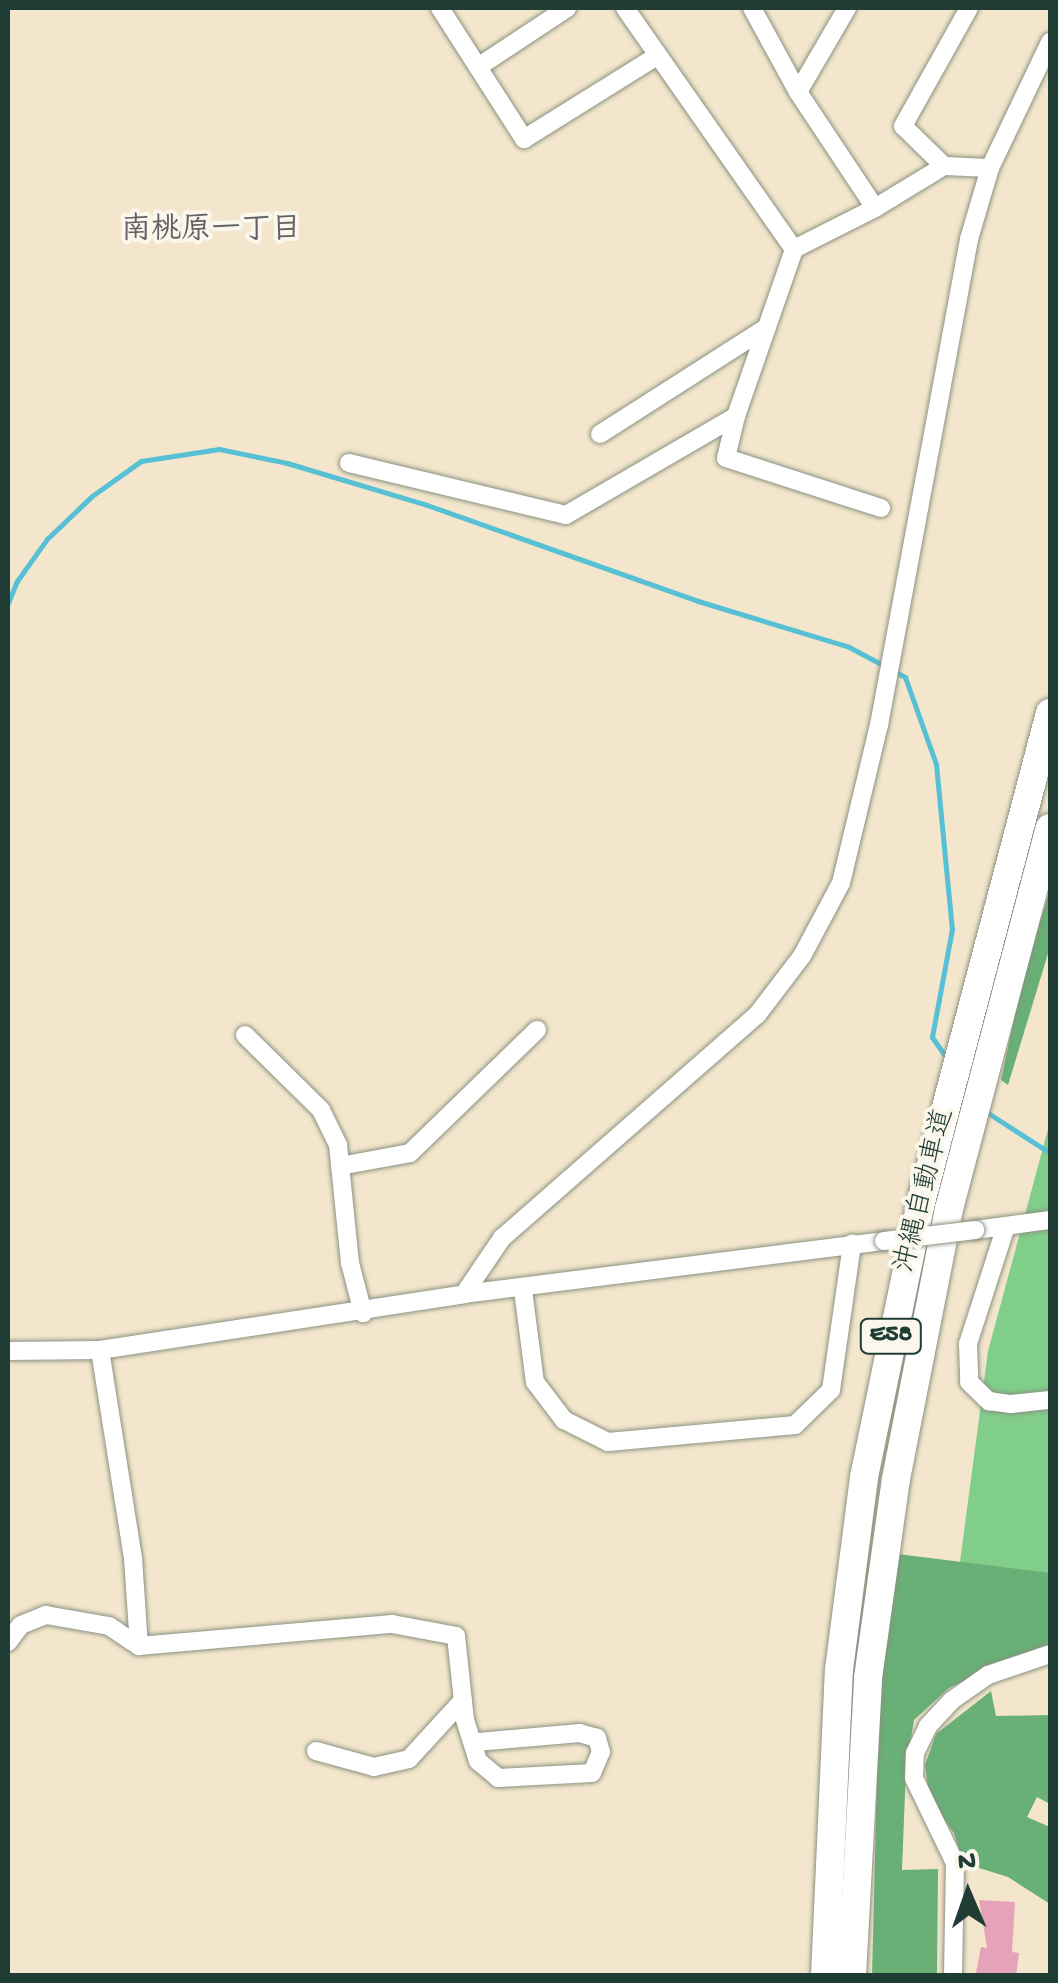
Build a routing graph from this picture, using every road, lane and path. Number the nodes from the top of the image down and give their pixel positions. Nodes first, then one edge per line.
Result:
1 (440, 8) edge
2 (567, 8) edge
3 (625, 8) edge
4 (752, 8) edge
5 (847, 8) edge
6 (970, 8) edge
7 (1050, 42) edge
8 (657, 56) junction
9 (478, 67) junction
10 (798, 92) junction
11 (944, 166) junction
12 (990, 168) junction
13 (875, 208) junction
14 (794, 249) junction
15 (767, 327) junction
16 (736, 416) junction
17 (600, 434) dead end
18 (349, 463) dead end
19 (882, 508) dead end
20 (1050, 713) edge
21 (1050, 828) edge
22 (537, 1030) dead end
23 (245, 1035) dead end
24 (340, 1166) junction
25 (1050, 1220) edge
26 (1006, 1226) junction
27 (852, 1244) junction
28 (524, 1290) junction
29 (464, 1294) junction
30 (363, 1313) junction
31 (100, 1350) junction
32 (8, 1351) edge
33 (1050, 1400) edge
34 (8, 1642) edge
35 (140, 1646) junction
36 (1050, 1654) edge
37 (463, 1700) junction
38 (478, 1742) dead end
39 (316, 1750) dead end
40 (825, 1976) edge
41 (852, 1976) edge
42 (952, 1976) edge

1 - 9 street
2 - 9 street
3 - 8 street
4 - 10 street
5 - 10 street
6 - 11 street
7 - 12 street
8 - 9 street
8 - 14 street
10 - 13 street
11 - 12 street
11 - 13 street
12 - 29 street
13 - 14 street
14 - 15 street
15 - 16 street
15 - 17 street
16 - 18 street
16 - 19 street
20 - 40 highway, 沖縄自動車道 / E58
21 - 41 highway, 沖縄自動車道 / E58
22 - 24 street
23 - 24 street
24 - 30 street
25 - 26 street
26 - 27 street, bridge
26 - 33 street
27 - 28 street
27 - 28 street
28 - 29 street
29 - 30 street
30 - 31 street
31 - 32 street
31 - 35 street
34 - 35 street
35 - 37 street
36 - 42 street
37 - 38 street
37 - 39 street

